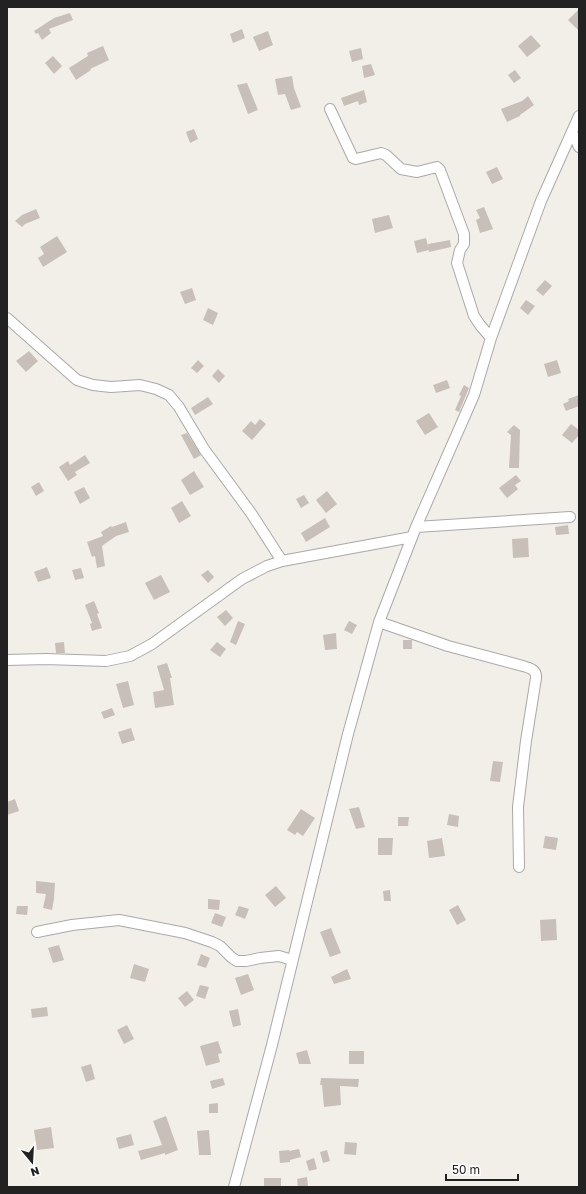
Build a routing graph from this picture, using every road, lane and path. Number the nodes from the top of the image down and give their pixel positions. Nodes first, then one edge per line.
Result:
1 (330, 109) dead end
2 (579, 116) edge
3 (572, 132) junction
4 (579, 147) edge
5 (7, 318) edge
6 (491, 338) junction
7 (570, 517) dead end
8 (416, 527) junction
9 (412, 537) junction
10 (282, 561) junction
11 (379, 622) junction
12 (7, 660) edge
13 (519, 867) dead end
14 (37, 932) dead end
15 (292, 960) junction
16 (234, 1187) edge

1 - 6 street
2 - 3 street
3 - 4 street
3 - 6 street
5 - 10 street
6 - 8 street
7 - 8 street
8 - 9 street
9 - 10 street
9 - 11 street
10 - 12 street
11 - 13 street
11 - 15 street
14 - 15 street
15 - 16 street

